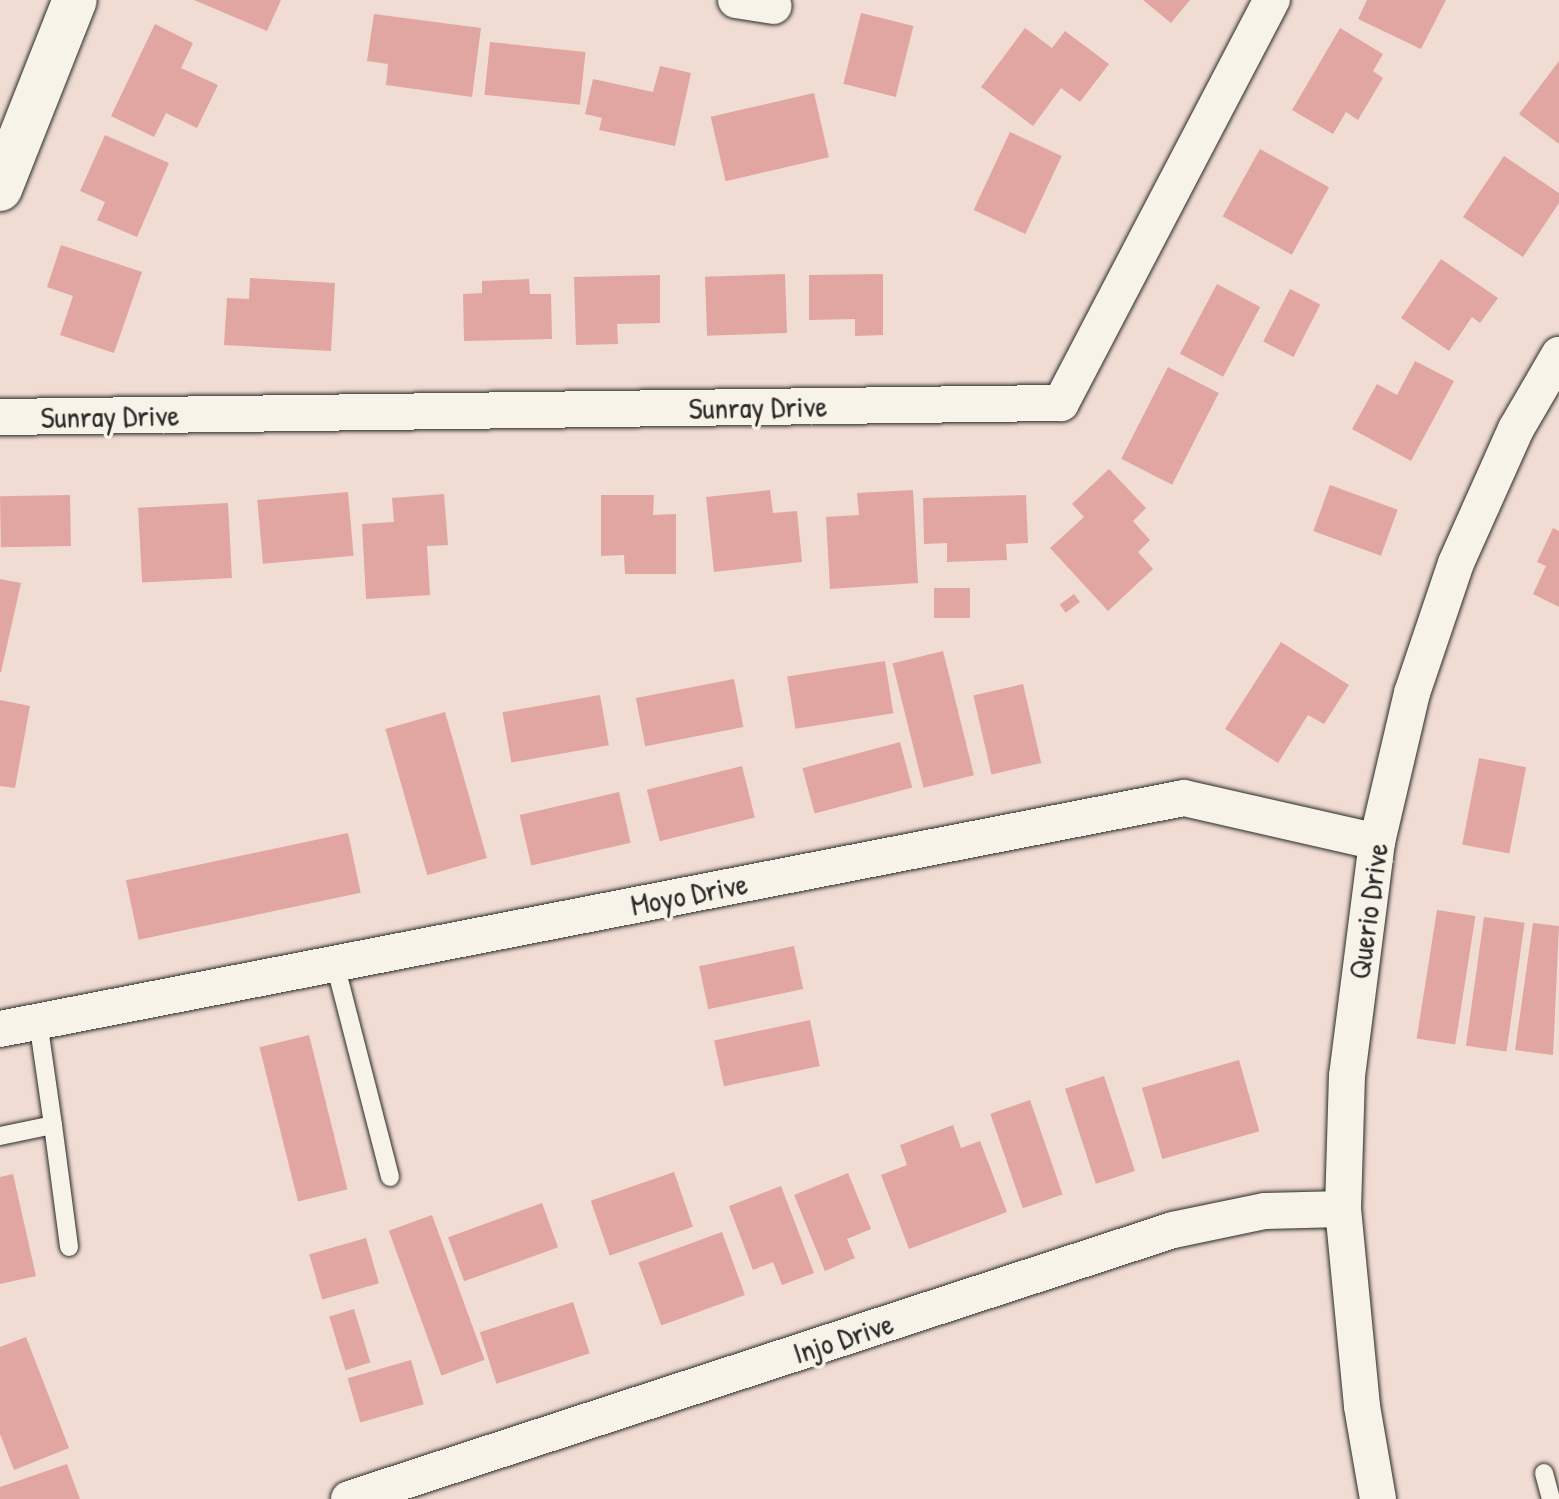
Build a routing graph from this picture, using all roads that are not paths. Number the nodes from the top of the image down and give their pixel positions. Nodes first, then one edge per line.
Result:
1 (75, 0) edge
2 (736, 0) edge
3 (1272, 0) edge
4 (774, 6) dead end
5 (0, 189) edge
6 (1559, 355) edge
7 (0, 417) edge
8 (1377, 842) junction
9 (335, 964) junction
10 (38, 1021) junction
11 (0, 1029) edge
12 (53, 1125) junction
13 (0, 1136) edge
14 (390, 1177) dead end
15 (1343, 1209) junction
16 (69, 1247) dead end
17 (1544, 1473) dead end
18 (349, 1499) edge
19 (1378, 1499) edge
20 (1551, 1499) edge

1 - 5 street
2 - 4 street
3 - 7 street, Sunray Drive
6 - 8 street, Querio Drive
8 - 9 street, Moyo Drive
8 - 15 street, Querio Drive
9 - 10 street, Moyo Drive
9 - 14 lane
10 - 11 street, Moyo Drive
10 - 12 lane
12 - 13 lane
12 - 16 lane
15 - 18 street, Injo Drive
15 - 19 street, Querio Drive
17 - 20 lane

